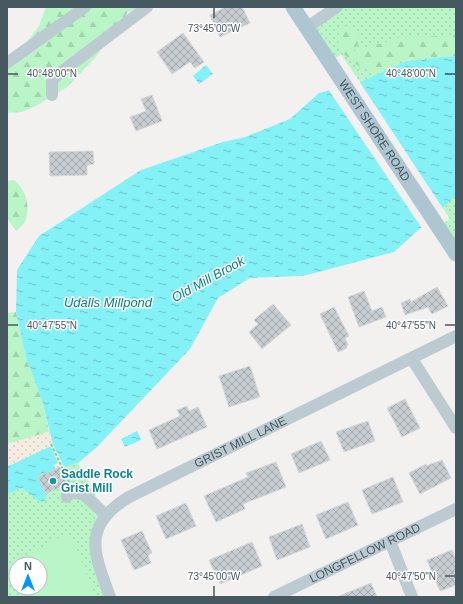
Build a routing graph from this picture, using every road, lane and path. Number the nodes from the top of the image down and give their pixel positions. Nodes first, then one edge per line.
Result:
1 (85, 7) edge
2 (147, 7) edge
3 (293, 7) edge
4 (337, 7) edge
5 (306, 28) junction
6 (7, 64) edge
7 (52, 95) dead end
8 (456, 254) edge
9 (456, 336) edge
10 (412, 359) junction
11 (456, 428) edge
12 (51, 444) dead end
13 (62, 468) dead end
14 (68, 497) dead end
15 (456, 508) edge
16 (106, 515) junction
17 (390, 541) junction
18 (110, 597) edge
19 (274, 597) edge
20 (412, 597) edge

1 - 6 street
2 - 7 street
3 - 5 main road, WEST SHORE ROAD
4 - 5 street
5 - 8 main road, WEST SHORE ROAD
9 - 10 street, GRIST MILL LANE
10 - 11 street
10 - 16 street, GRIST MILL LANE
12 - 13 path
14 - 16 street
15 - 17 street, LONGFELLOW ROAD
16 - 18 street, GRIST MILL LANE
17 - 19 street, LONGFELLOW ROAD
17 - 20 street

